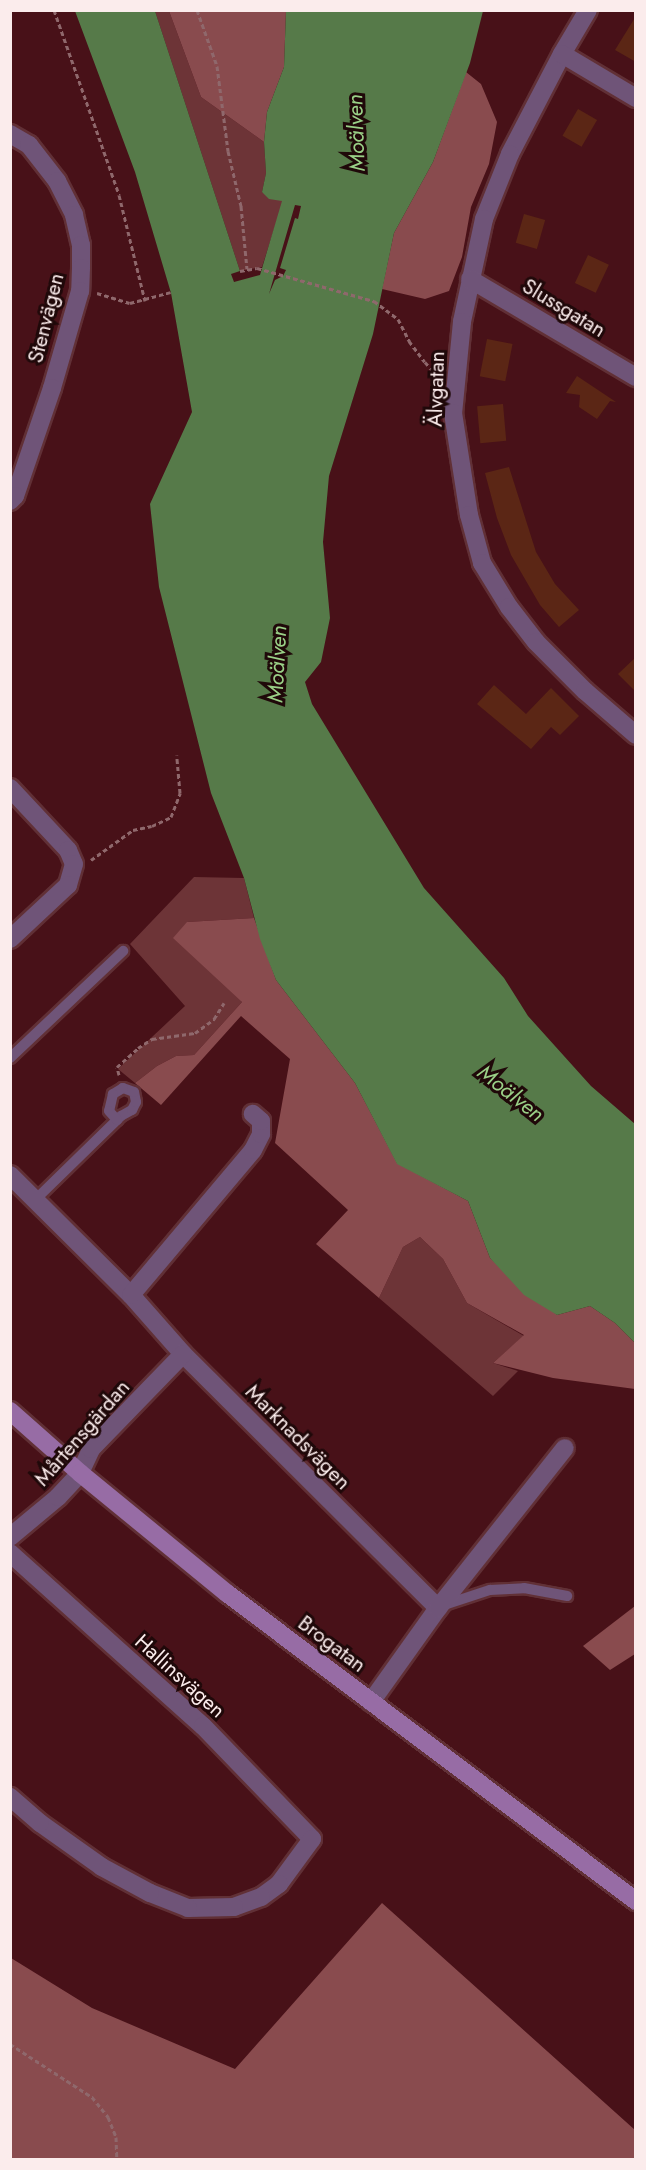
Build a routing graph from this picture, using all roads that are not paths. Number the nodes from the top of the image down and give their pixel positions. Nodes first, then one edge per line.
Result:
1 (588, 10) edge
2 (562, 54) junction
3 (636, 98) edge
4 (10, 134) edge
5 (470, 279) junction
6 (636, 377) edge
7 (13, 499) edge
8 (636, 735) edge
9 (10, 788) edge
10 (10, 939) edge
11 (123, 951) dead end
12 (10, 1058) edge
13 (253, 1114) dead end
14 (117, 1120) junction
15 (10, 1175) edge
16 (35, 1200) junction
17 (131, 1295) junction
18 (183, 1354) junction
19 (10, 1411) edge
20 (565, 1448) dead end
21 (80, 1473) junction
22 (10, 1537) edge
23 (10, 1553) edge
24 (567, 1596) dead end
25 (438, 1608) junction
26 (371, 1702) junction
27 (10, 1797) edge
28 (636, 1901) edge

1 - 2 street, Älvgatan
2 - 3 street
2 - 5 street, Älvgatan
4 - 7 street, Stenvägen
5 - 6 street, Slussgatan
5 - 8 street, Älvgatan
9 - 10 street
11 - 12 lane
13 - 17 street
14 - 14 lane
14 - 16 lane
15 - 16 street, Marknadsvägen
16 - 17 street, Marknadsvägen
17 - 18 street, Marknadsvägen
18 - 21 street, Mårtensgärdan
18 - 25 street, Marknadsvägen
19 - 21 main road, Brogatan
20 - 25 street
21 - 22 street, Mårtensgärdan
21 - 26 main road, Brogatan
23 - 27 street, Hallinsvägen
24 - 25 lane
25 - 26 street
26 - 28 main road, Brogatan

